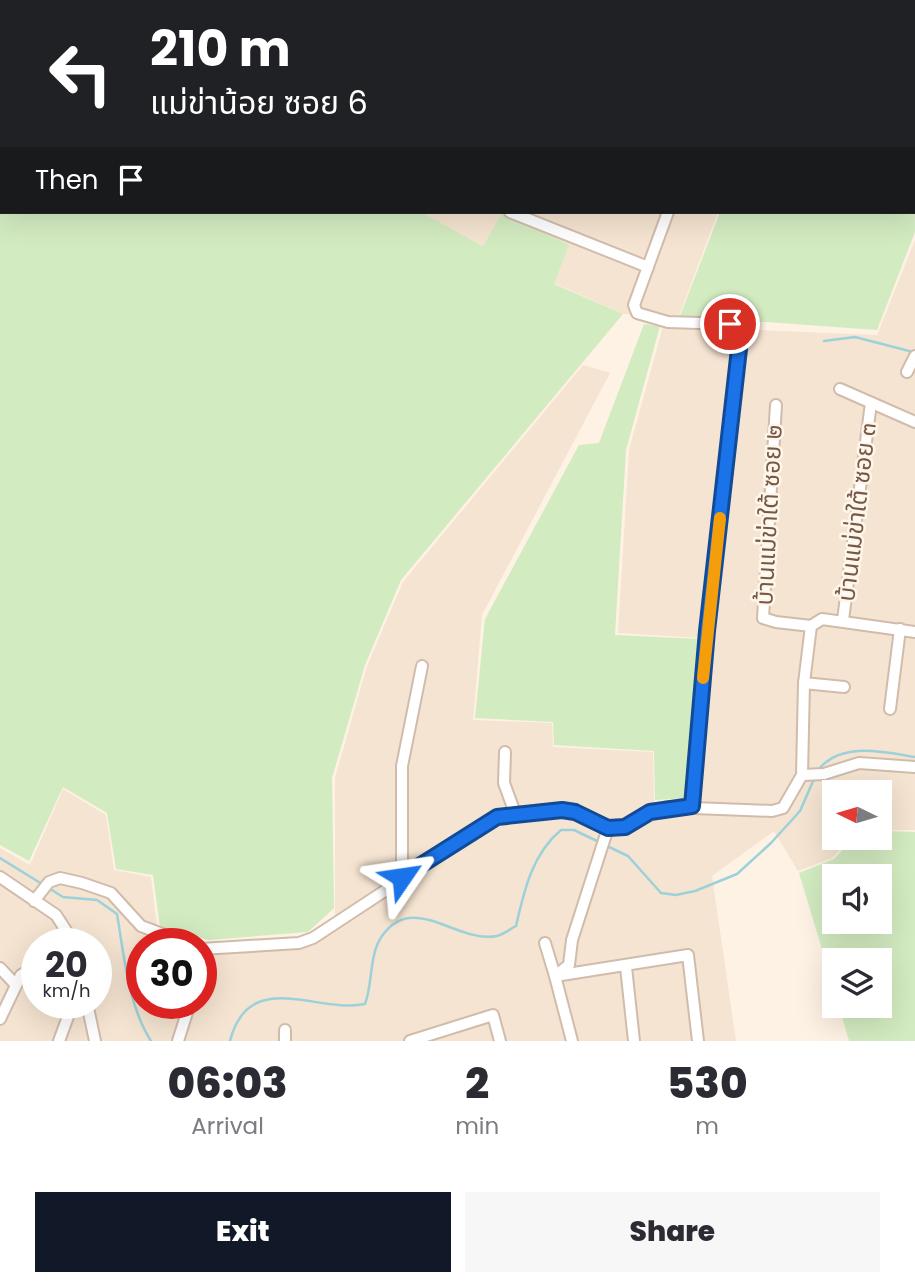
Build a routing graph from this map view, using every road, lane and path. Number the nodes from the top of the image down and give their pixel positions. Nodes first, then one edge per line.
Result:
1 (515, 214) edge
2 (667, 214) edge
3 (648, 267) junction
4 (915, 356) edge
5 (907, 372) dead end
6 (839, 389) dead end
7 (871, 403) junction
8 (776, 405) dead end
9 (915, 422) edge
10 (843, 620) junction
11 (811, 626) junction
12 (901, 629) junction
13 (915, 632) edge
14 (422, 666) dead end
15 (804, 683) junction
16 (844, 687) dead end
17 (890, 709) dead end
18 (505, 752) dead end
19 (915, 767) edge
20 (805, 775) junction
21 (692, 806) junction
22 (515, 813) junction
23 (607, 832) junction
24 (0, 877) edge
25 (402, 877) junction
26 (34, 901) junction
27 (64, 928) edge
28 (146, 928) edge
29 (545, 943) dead end
30 (217, 951) edge
31 (626, 967) junction
32 (0, 968) edge
33 (21, 975) edge
34 (555, 975) junction
35 (16, 985) junction
36 (0, 1019) edge
37 (67, 1019) edge
38 (90, 1019) edge
39 (185, 1019) edge
40 (418, 1040) edge
41 (59, 1041) edge
42 (95, 1041) edge
43 (178, 1041) edge
44 (500, 1041) edge
45 (572, 1041) edge
46 (634, 1041) edge
47 (698, 1041) edge

1 - 3 street
2 - 3 street
3 - 21 street
4 - 5 street
6 - 7 street
7 - 9 street
7 - 10 street, บ้านแม่ข่าใต้ ซอย ๓
8 - 11 street, บ้านแม่ข่าใต้ ซอย ๒
10 - 11 street
10 - 12 street
11 - 15 street
12 - 13 street
12 - 17 street
14 - 25 street
15 - 16 street
15 - 20 street
18 - 22 street
19 - 20 street
20 - 21 street
21 - 23 street
22 - 23 street
22 - 25 street
23 - 34 street
24 - 26 street
25 - 30 street
26 - 27 street
26 - 28 street
29 - 34 street
31 - 34 street
31 - 46 street
31 - 47 street
32 - 35 street
33 - 35 street
34 - 45 street
35 - 36 street
37 - 41 street
38 - 42 street
39 - 43 street
40 - 44 street

